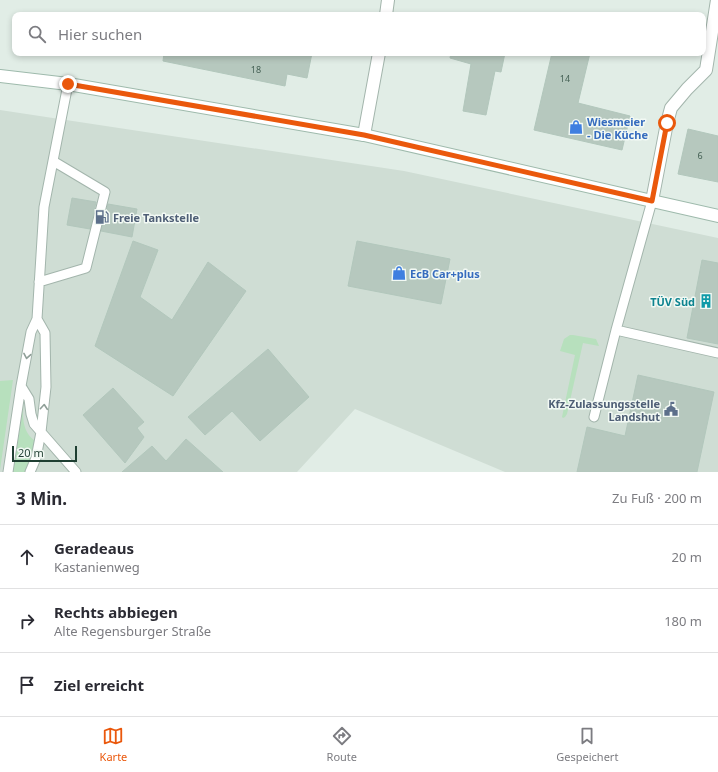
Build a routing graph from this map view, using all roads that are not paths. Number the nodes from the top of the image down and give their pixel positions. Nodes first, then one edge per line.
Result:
1 (388, 0) edge
2 (717, 1) edge
3 (386, 12) edge
4 (378, 56) edge
5 (0, 76) edge
6 (68, 84) junction
7 (364, 135) junction
8 (53, 161) junction
9 (652, 201) junction
10 (718, 216) edge
11 (39, 282) junction
12 (37, 319) junction
13 (616, 330) junction
14 (718, 353) edge
15 (21, 386) junction
16 (594, 417) dead end
17 (41, 432) junction
18 (8, 472) edge
19 (30, 472) edge
20 (76, 472) edge

1 - 3 street
2 - 9 street
4 - 7 street
5 - 6 street
6 - 7 street
6 - 8 lane
7 - 9 street
8 - 11 lane
8 - 11 lane
9 - 10 street
9 - 13 lane
11 - 12 lane
12 -> 15 lane
17 -> 12 lane
13 - 14 lane
13 - 16 lane
15 - 17 lane
15 - 18 lane
17 - 19 lane
17 - 20 lane

